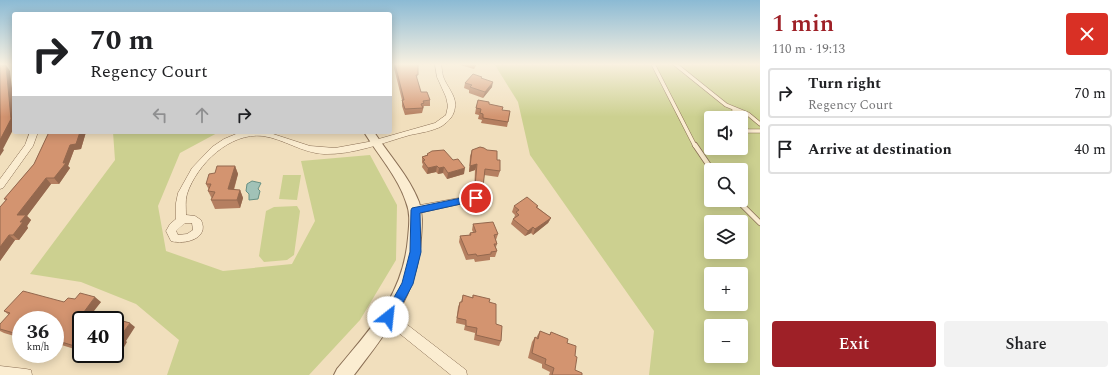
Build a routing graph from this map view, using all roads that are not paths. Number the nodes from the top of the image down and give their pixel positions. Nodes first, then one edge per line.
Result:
1 (442, 82) edge
2 (662, 82) edge
3 (696, 82) edge
4 (734, 109) joint
5 (760, 124) edge
6 (748, 131) edge
7 (760, 131) edge
8 (33, 134) edge
9 (372, 138) edge
10 (707, 163) edge
11 (0, 186) edge
12 (476, 198) dead end
13 (744, 207) edge
14 (416, 210) junction
15 (181, 221) dead end
16 (760, 223) edge
17 (388, 317) junction
18 (0, 372) edge
19 (26, 375) edge
20 (343, 375) edge
21 (461, 375) edge

1 - 9 street
2 - 10 lane
3 - 4 lane
4 - 5 lane
6 - 7 lane
8 - 11 street
9 - 14 street
9 - 15 street
12 - 14 street
13 - 16 lane
14 - 17 street
17 - 20 street
17 - 21 street
18 - 19 street

